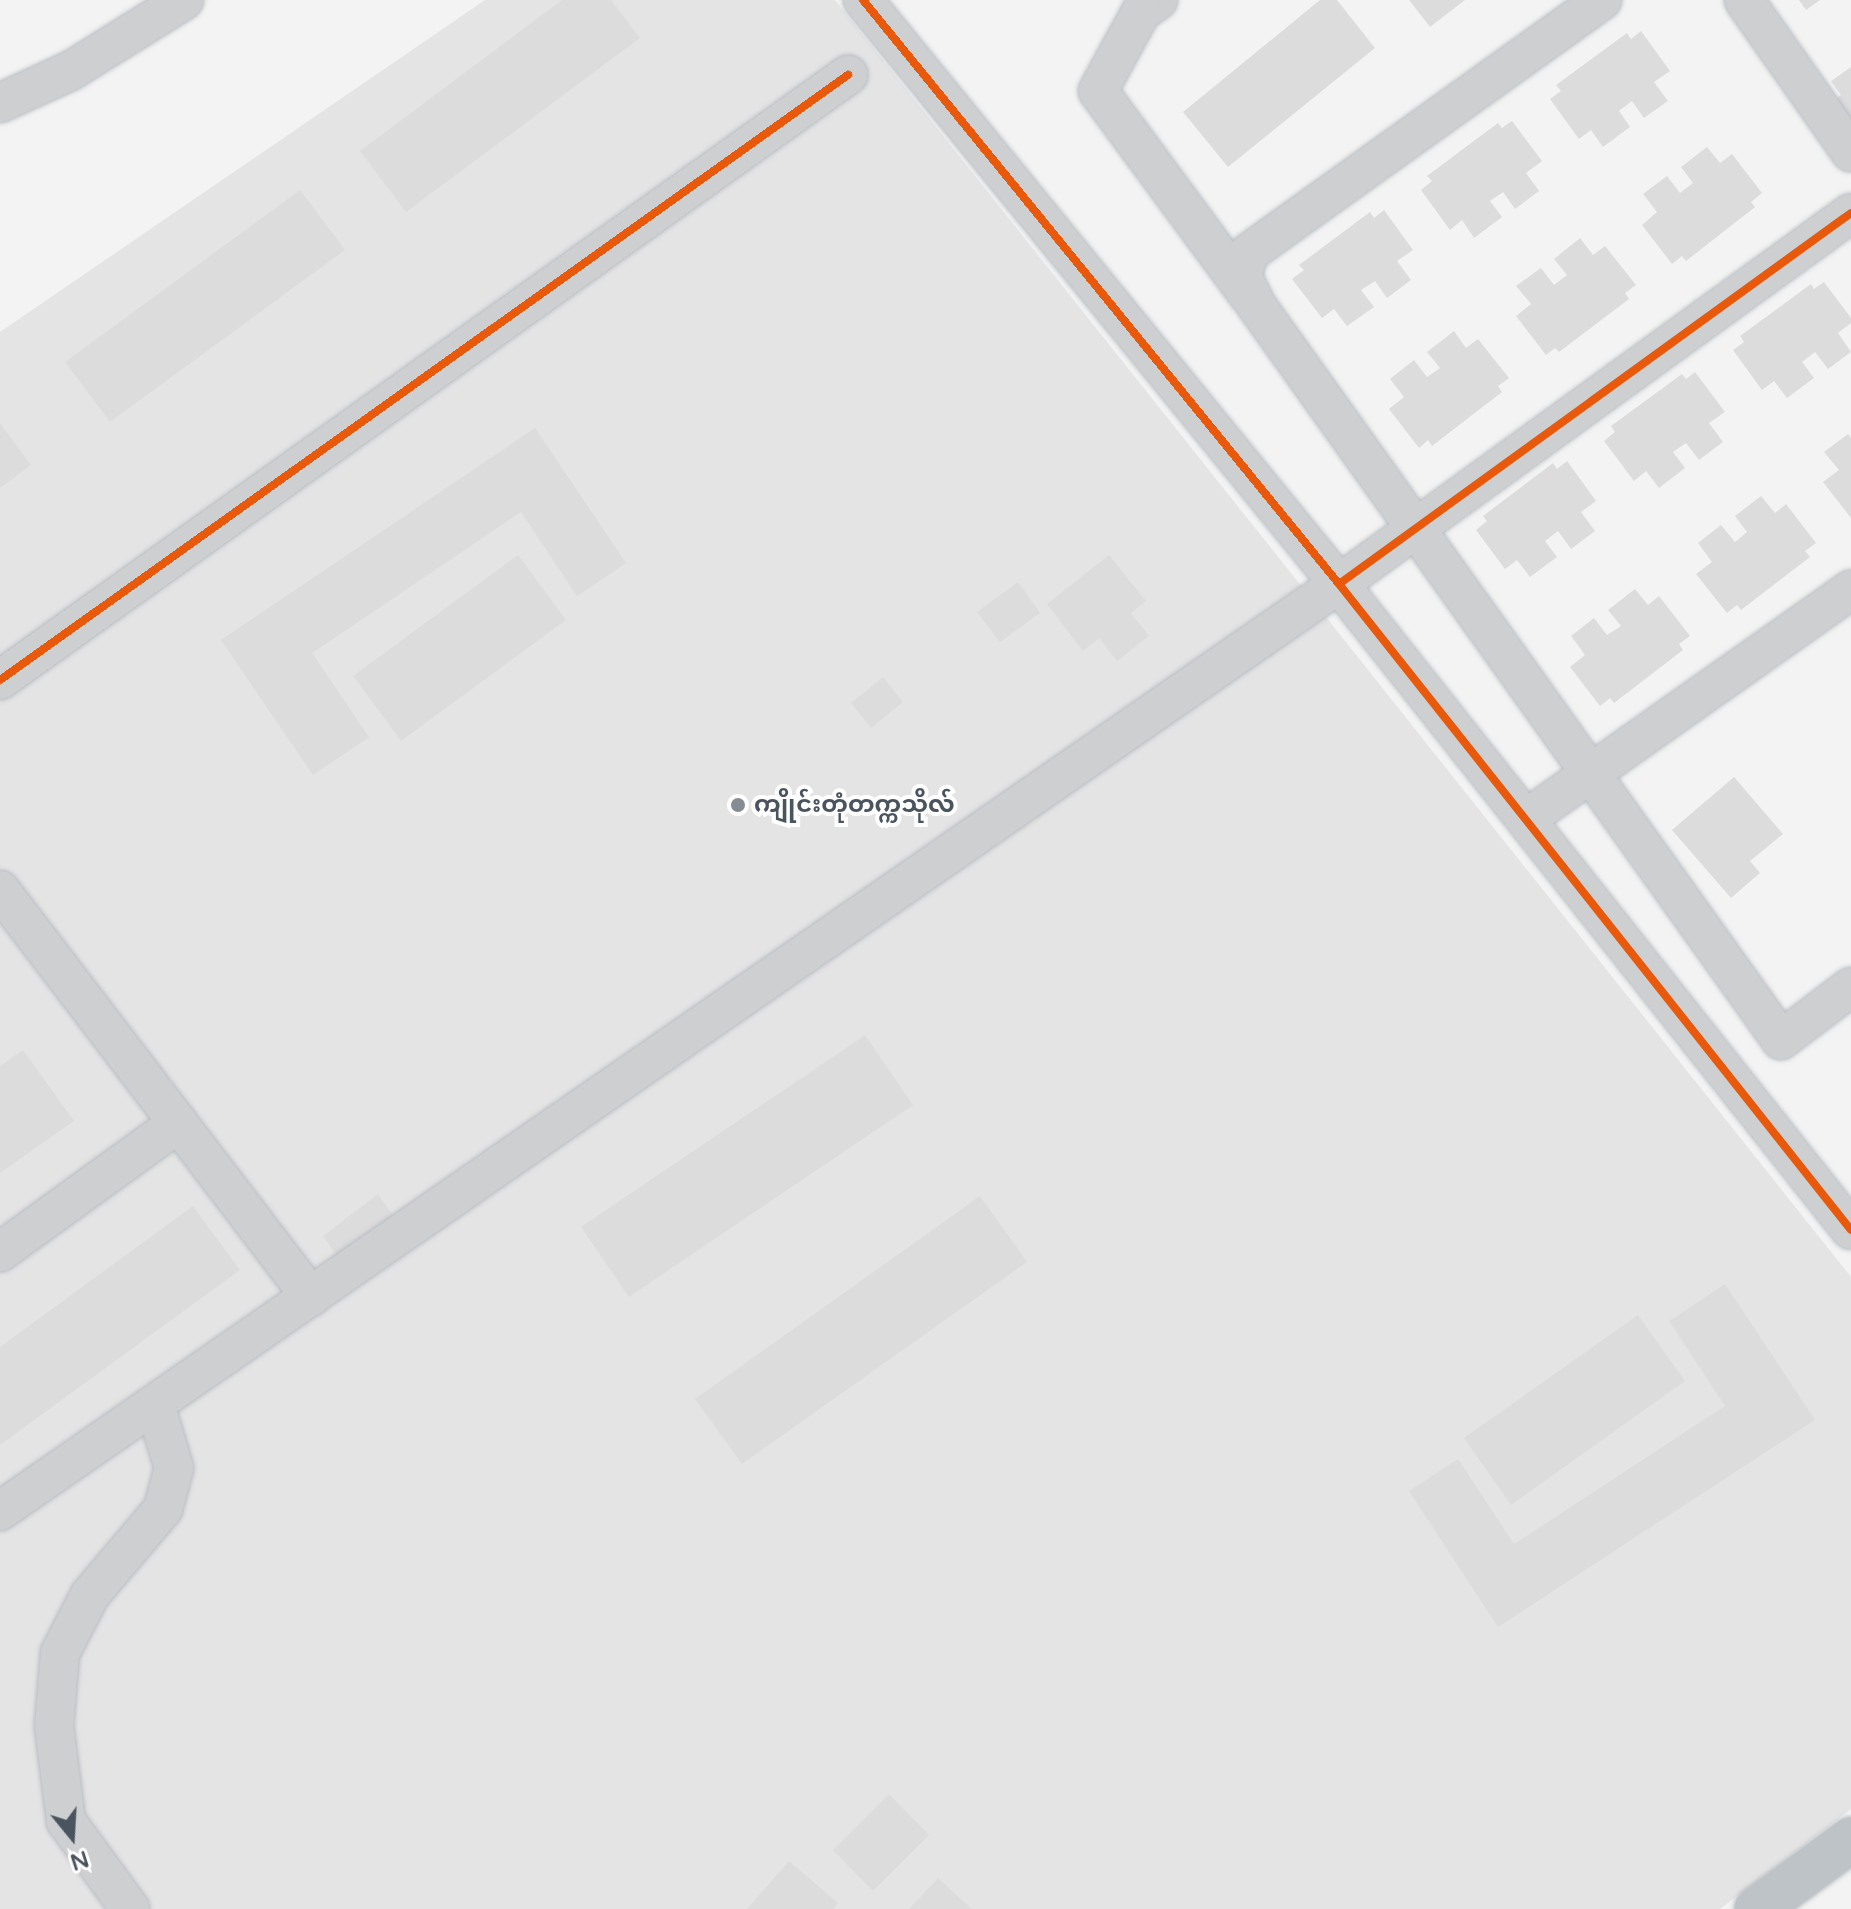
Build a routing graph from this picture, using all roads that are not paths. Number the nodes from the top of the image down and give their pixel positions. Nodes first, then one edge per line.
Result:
1 (184, 0) edge
2 (863, 0) edge
3 (1158, 0) edge
4 (1602, 0) edge
5 (1744, 0) edge
6 (848, 75) dead end
7 (0, 103) edge
8 (1851, 152) edge
9 (1851, 213) edge
10 (1256, 305) junction
11 (1417, 527) junction
12 (1339, 584) junction
13 (1851, 590) edge
14 (0, 680) edge
15 (1593, 772) junction
16 (1526, 819) junction
17 (0, 890) edge
18 (1851, 987) edge
19 (178, 1123) junction
20 (1851, 1230) edge
21 (0, 1252) edge
22 (311, 1297) junction
23 (155, 1405) junction
24 (0, 1511) edge
25 (1851, 1840) edge
26 (130, 1909) edge
27 (1757, 1909) edge

1 - 7 street
2 - 12 street
3 - 10 street
4 - 10 street
5 - 8 street
6 - 14 street
9 - 11 street
10 - 11 street
11 - 12 street
11 - 15 street
12 - 16 street
12 - 22 street
13 - 15 street
15 - 16 street
15 - 18 street
16 - 20 street
17 - 19 street
19 - 21 street
19 - 22 street
22 - 23 street
23 - 24 street
23 - 26 street
25 - 27 highway

